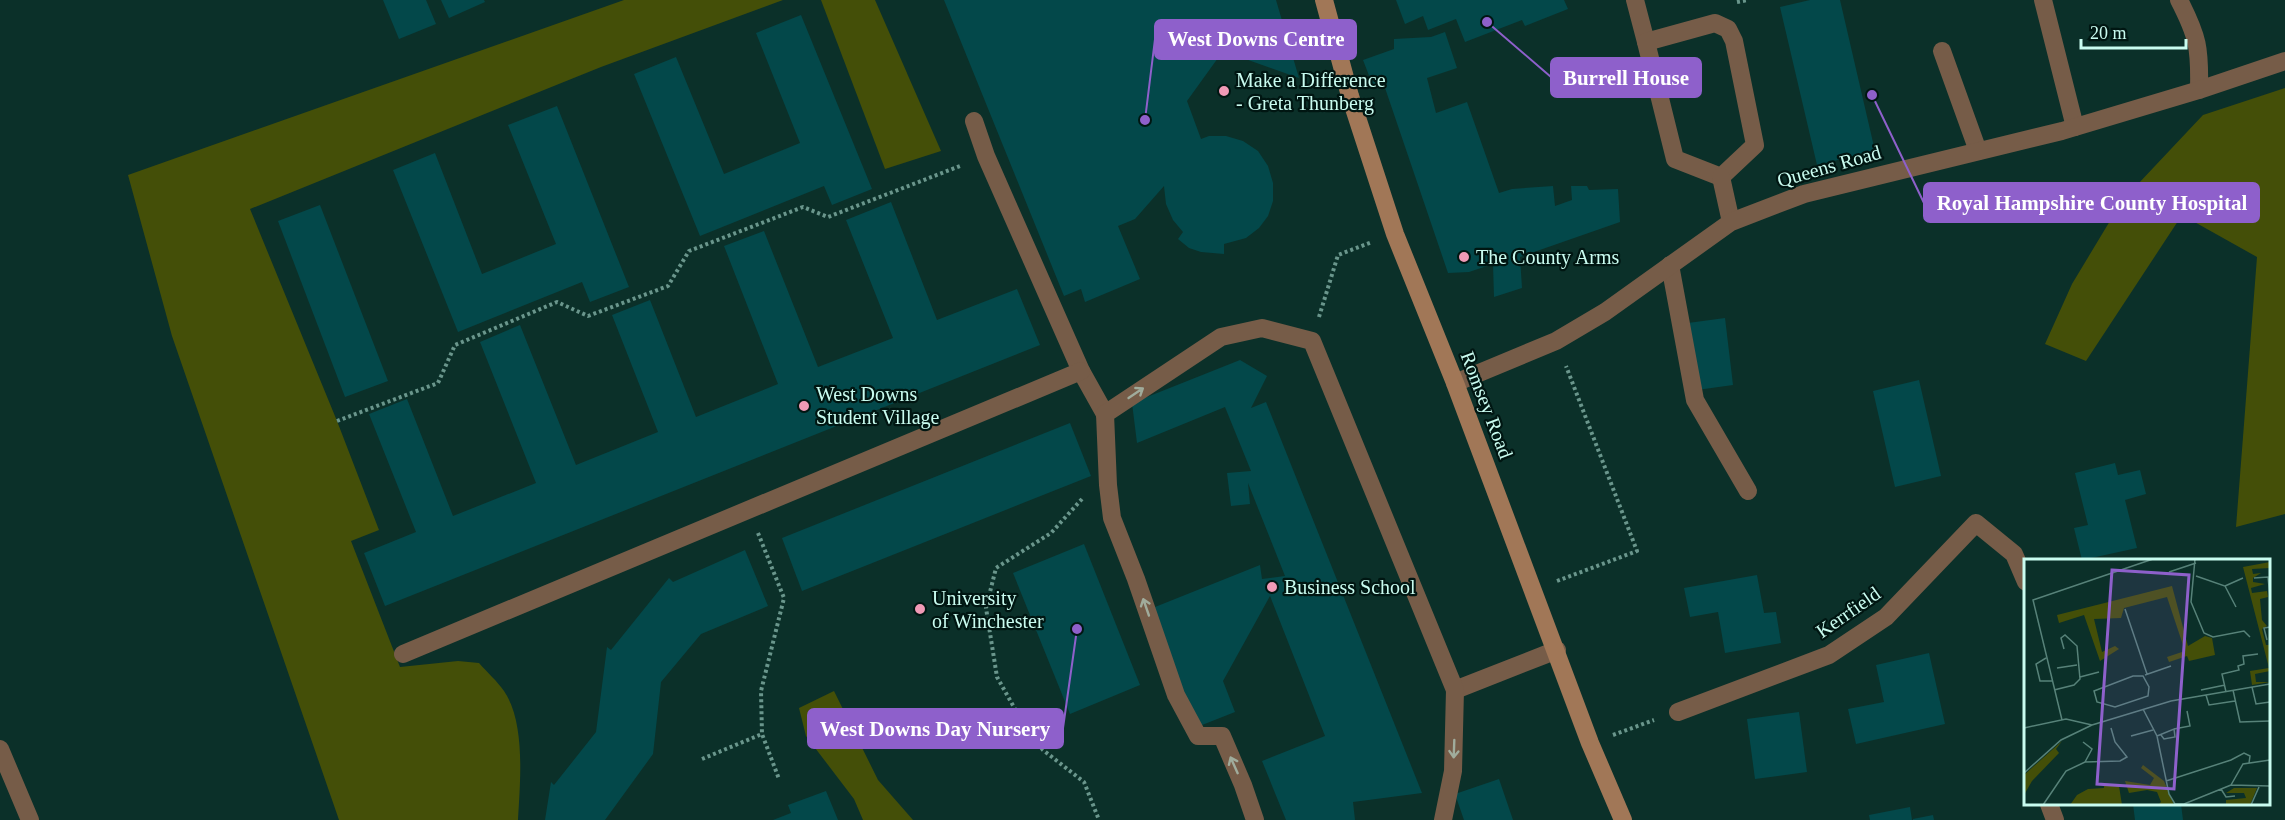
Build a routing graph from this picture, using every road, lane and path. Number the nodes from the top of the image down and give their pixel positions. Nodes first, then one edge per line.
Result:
1 (1324, 0) edge
2 (1635, 0) edge
3 (2043, 0) edge
4 (2179, 0) edge
5 (1646, 42) junction
6 (1942, 51) dead end
7 (2285, 61) edge
8 (2199, 90) junction
9 (974, 121) dead end
10 (2075, 127) junction
11 (1978, 151) junction
12 (986, 156) junction
13 (1721, 177) junction
14 (1731, 222) junction
15 (1395, 234) junction
16 (1670, 266) junction
17 (1312, 341) junction
18 (1557, 341) junction
19 (1081, 371) junction
20 (1455, 383) junction
21 (1105, 414) junction
22 (337, 421) dead end
23 (1107, 470) junction
24 (1748, 491) dead end
25 (748, 509) junction
26 (2024, 579) edge
27 (1534, 590) junction
28 (1557, 650) junction
29 (403, 654) dead end
30 (1455, 690) junction
31 (1678, 711) joint
32 (762, 734) junction
33 (1590, 743) junction
34 (0, 749) edge
35 (702, 759) dead end
36 (779, 779) dead end
37 (2049, 805) edge
38 (30, 820) edge
39 (1098, 820) edge
40 (1255, 820) edge
41 (1443, 820) edge
42 (1623, 820) edge
43 (2055, 820) edge

1 - 15 main road, Romsey Road
2 - 5 street
3 - 10 street
4 - 8 street
5 - 13 street
5 - 13 street
6 - 11 street
7 - 8 street, Queens Road
8 - 10 street, Queens Road
9 - 12 street
10 - 11 street, Queens Road
11 - 14 street, Queens Road
12 - 19 street
12 - 22 path
13 - 14 street
14 - 16 street, Queens Road
15 - 17 path
15 - 20 main road, Romsey Road
16 - 18 street, Queens Road
16 - 24 street
21 -> 17 street
17 - 30 street
18 - 20 street, Queens Road
18 - 27 path
19 - 21 street
19 - 25 street
20 - 27 main road, Romsey Road
21 - 23 street
23 - 39 path
40 -> 23 street
25 - 29 street
25 - 32 path
26 - 31 street, Kerrfield
27 - 28 main road, Romsey Road
28 - 30 street
28 - 33 main road, Romsey Road
30 -> 41 street
31 - 33 path
32 - 35 path
32 - 36 path
33 - 42 main road, Romsey Road
34 - 38 street
37 - 43 street

